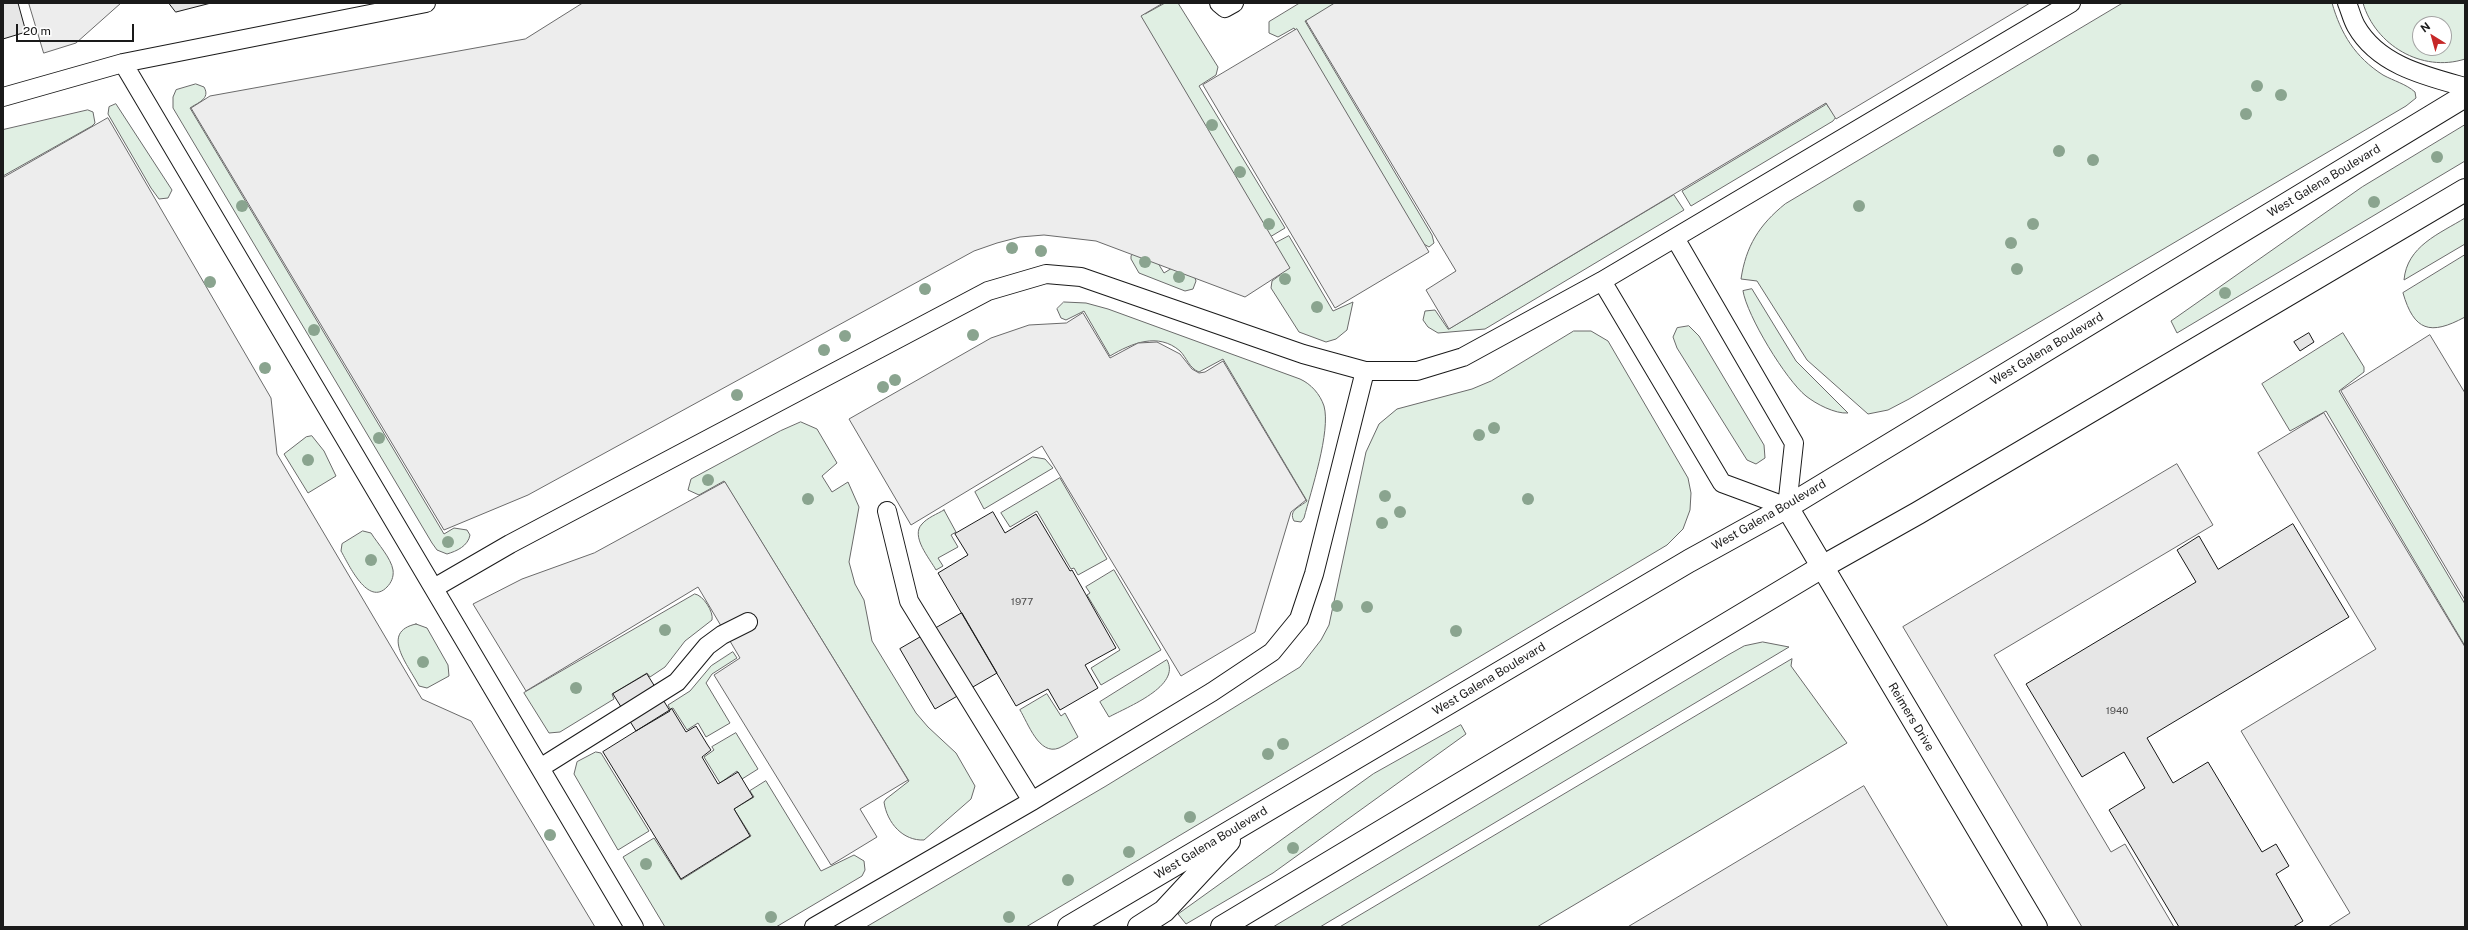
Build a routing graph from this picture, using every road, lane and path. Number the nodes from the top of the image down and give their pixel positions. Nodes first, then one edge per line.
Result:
1 (426, 3) edge
2 (1218, 3) edge
3 (1234, 3) edge
4 (2071, 3) edge
5 (2347, 3) edge
6 (123, 63) junction
7 (2465, 87) edge
8 (2465, 96) edge
9 (3, 97) edge
10 (2465, 190) edge
11 (1675, 238) junction
12 (1602, 281) junction
13 (1365, 371) junction
14 (1787, 507) junction
15 (887, 512) dead end
16 (1822, 567) junction
17 (434, 588) junction
18 (748, 622) dead end
19 (540, 768) junction
20 (1032, 800) junction
21 (1244, 824) junction
22 (634, 927) edge
23 (814, 927) edge
24 (1069, 927) edge
25 (1139, 927) edge
26 (1222, 927) edge
27 (2036, 927) edge

1 - 6 lane
2 - 3 lane
4 - 11 lane
5 - 7 lane
6 - 9 lane
6 - 17 lane
8 - 14 main road, West Galena Boulevard
10 - 16 main road
11 - 12 lane
11 - 14 lane
12 - 13 lane
12 - 14 lane
13 - 17 lane
13 - 20 lane
14 - 16 main road, Reimers Drive
14 - 21 main road, West Galena Boulevard
15 - 20 lane
16 - 26 main road
16 - 27 main road, Reimers Drive
17 - 19 lane
18 - 19 lane
19 - 22 lane
20 - 23 lane
21 - 24 main road, West Galena Boulevard
21 - 25 main road

